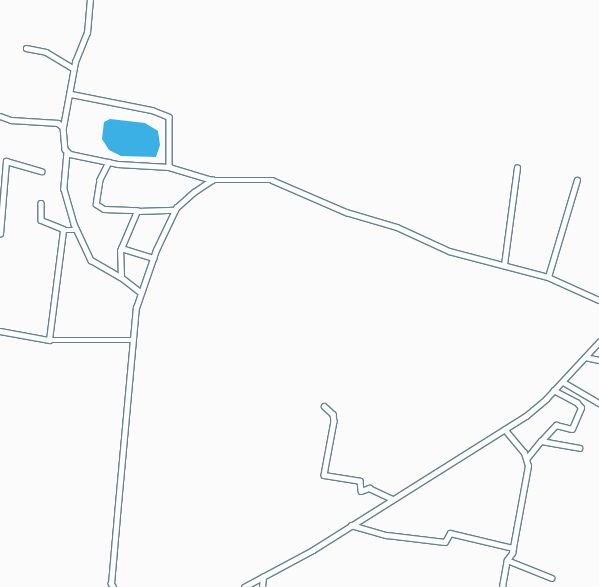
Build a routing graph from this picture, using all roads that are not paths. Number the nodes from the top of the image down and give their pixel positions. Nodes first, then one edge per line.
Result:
1 (90, 0) edge
2 (26, 48) dead end
3 (73, 68) junction
4 (71, 94) junction
5 (0, 116) edge
6 (63, 126) junction
7 (68, 152) junction
8 (109, 162) junction
9 (169, 167) junction
10 (517, 168) dead end
11 (42, 171) dead end
12 (212, 180) junction
13 (577, 180) dead end
14 (41, 203) dead end
15 (137, 210) junction
16 (175, 210) junction
17 (63, 229) junction
18 (77, 230) junction
19 (0, 234) edge
20 (121, 248) junction
21 (152, 258) junction
22 (504, 265) junction
23 (121, 277) junction
24 (548, 277) junction
25 (140, 292) junction
26 (599, 300) edge
27 (0, 331) edge
28 (49, 340) junction
29 (132, 340) junction
30 (599, 342) edge
31 (586, 357) junction
32 (599, 360) edge
33 (563, 382) junction
34 (554, 391) junction
35 (599, 403) edge
36 (324, 406) dead end
37 (505, 430) junction
38 (541, 441) junction
39 (579, 448) dead end
40 (526, 458) junction
41 (393, 499) junction
42 (352, 526) junction
43 (513, 548) junction
44 (507, 560) junction
45 (262, 577) junction
46 (552, 578) dead end
47 (112, 587) edge
48 (244, 587) edge
49 (262, 587) edge
50 (502, 587) edge

1 - 3 street
2 - 3 street
3 - 4 street
4 - 6 street
4 - 9 street
5 - 6 street
6 - 7 street
7 - 8 street
7 - 18 street
8 - 9 street
8 - 15 street
9 - 12 street
10 - 22 street
11 - 19 street
12 - 16 street
12 - 22 street
13 - 24 street
14 - 17 street
15 - 16 street
15 - 20 street
16 - 21 street
17 - 18 street
17 - 28 street
18 - 23 street
20 - 21 street
20 - 23 street
21 - 25 street
22 - 24 street
23 - 25 street
24 - 26 street
25 - 29 street
27 - 28 street
28 - 29 street
29 - 47 street
30 - 31 street
31 - 32 street
31 - 33 street
33 - 34 street
33 - 35 street
34 - 37 street
34 - 38 street
36 - 41 street
37 - 40 street
37 - 41 street
38 - 39 street
38 - 40 street
40 - 43 street
41 - 42 street
42 - 43 street
42 - 45 street
43 - 44 street
44 - 46 street
44 - 50 street
45 - 48 street
45 - 49 street

